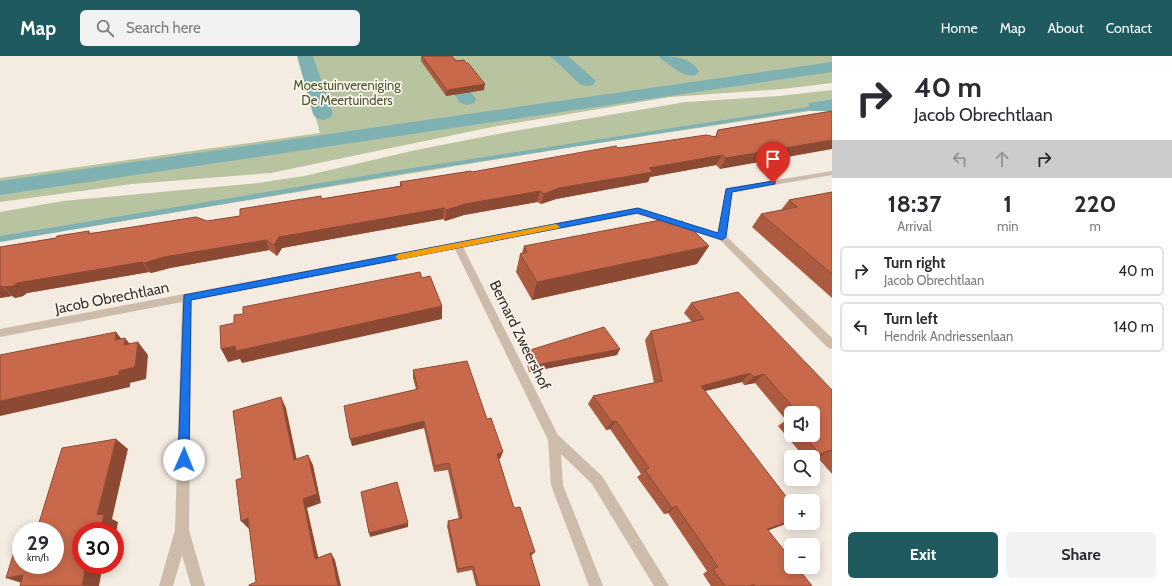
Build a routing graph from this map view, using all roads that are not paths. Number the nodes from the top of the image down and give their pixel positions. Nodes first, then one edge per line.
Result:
1 (832, 173) edge
2 (722, 237) junction
3 (458, 246) junction
4 (187, 297) junction
5 (0, 333) edge
6 (832, 345) edge
7 (554, 439) junction
8 (182, 530) junction
9 (166, 586) edge
10 (198, 586) edge
11 (596, 586) edge
12 (662, 586) edge

1 - 2 street
2 - 3 street, Jacob Obrechtlaan
2 - 6 street
3 - 4 street, Jacob Obrechtlaan
3 - 7 street, Bernard Zweershof
4 - 5 street, Jacob Obrechtlaan
4 - 8 street
7 - 11 street, Bernard Zweershof
7 - 12 street, Bernard Zweershof
8 - 9 street
8 - 10 street

